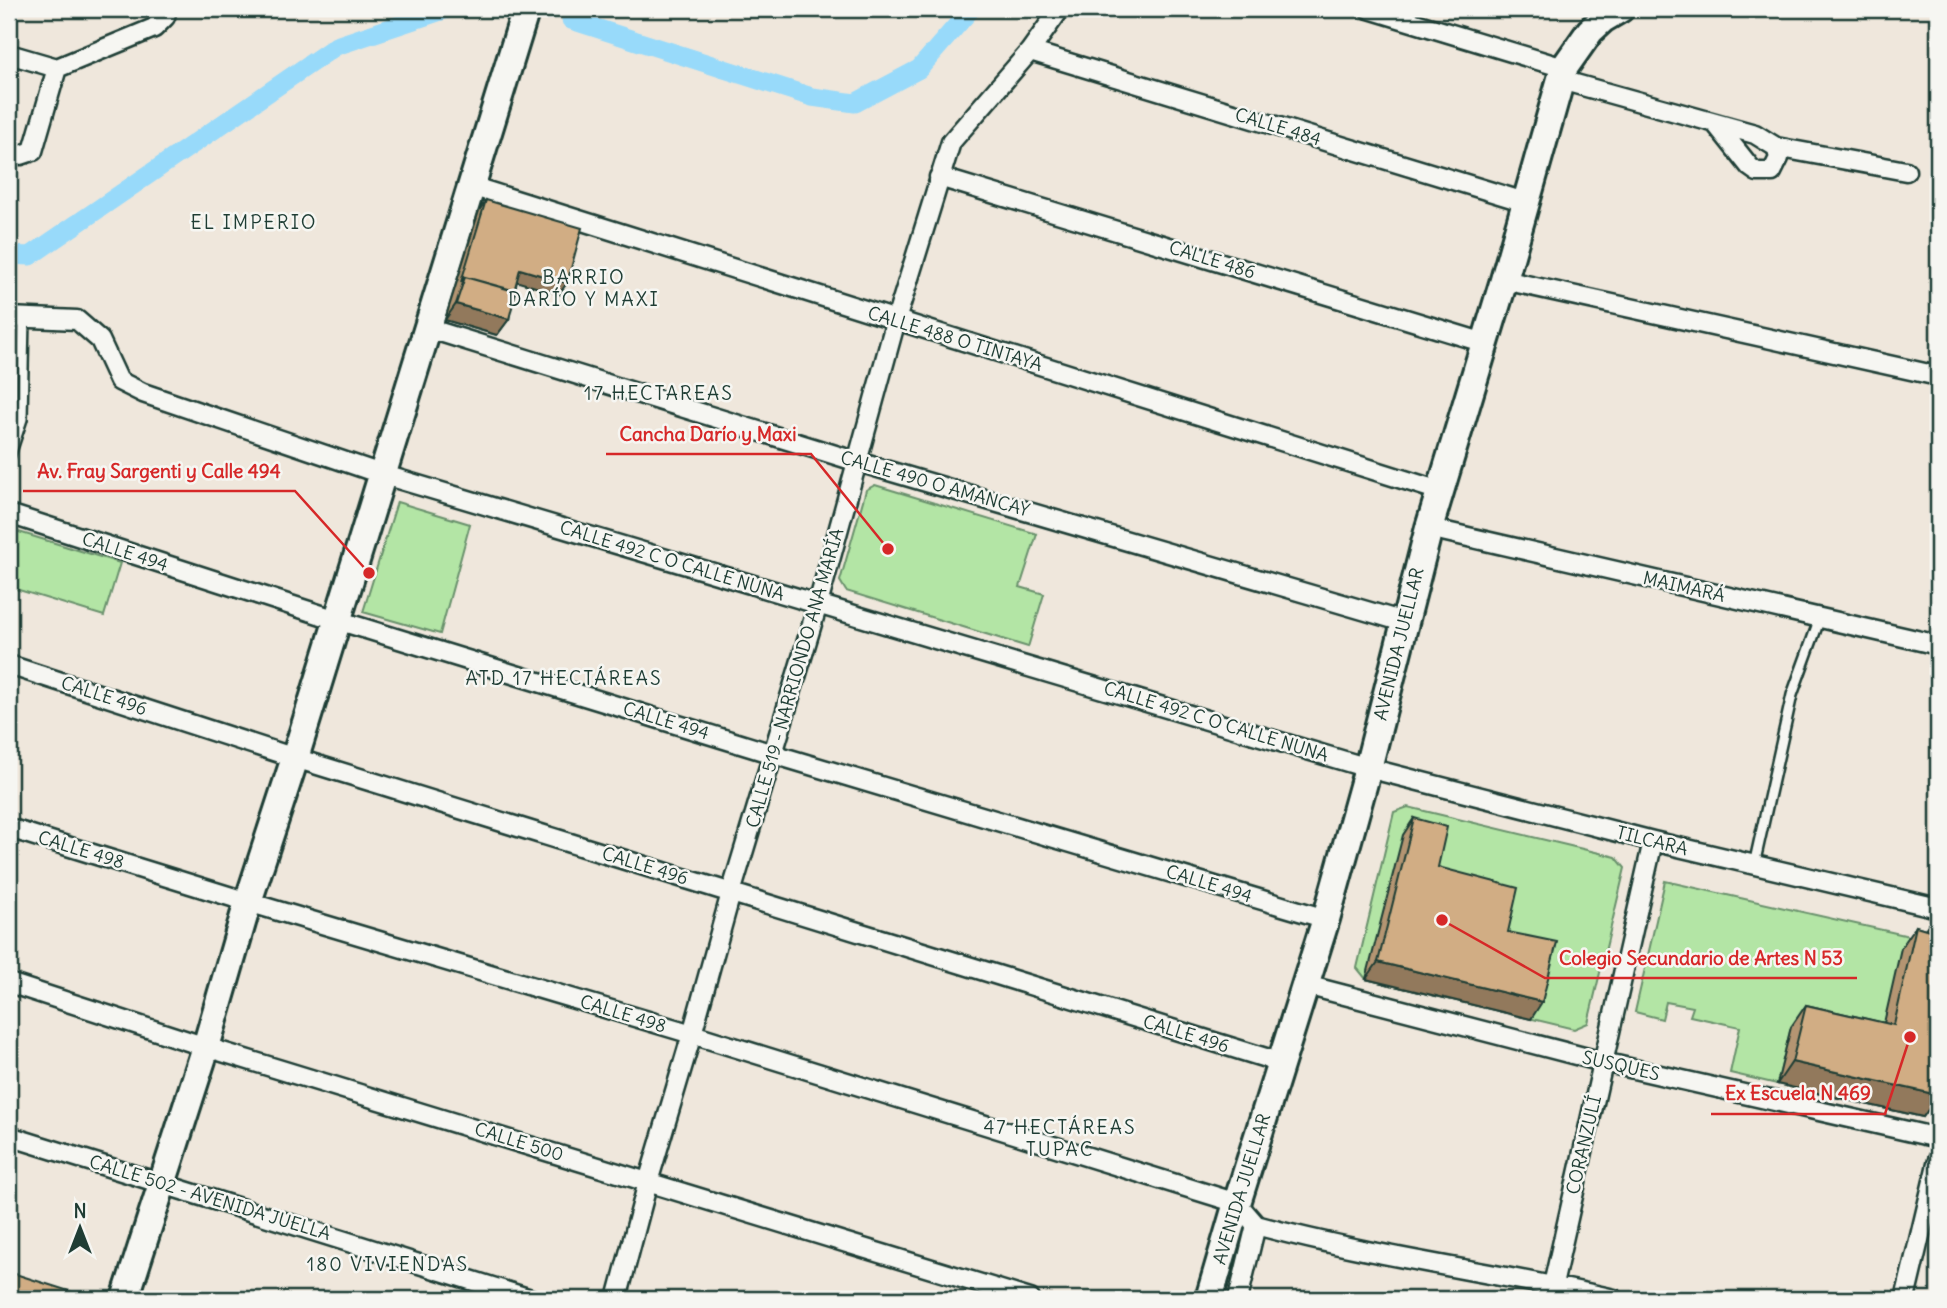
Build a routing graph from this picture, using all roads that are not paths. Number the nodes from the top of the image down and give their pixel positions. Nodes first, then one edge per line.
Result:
1 (167, 9) edge
2 (526, 9) edge
3 (1060, 9) edge
4 (1369, 9) edge
5 (1606, 12) edge
6 (1030, 51) junction
7 (9, 54) edge
8 (57, 68) junction
9 (1562, 74) junction
10 (1715, 123) junction
11 (1776, 147) junction
12 (9, 152) edge
13 (1906, 171) dead end
14 (939, 177) junction
15 (471, 186) junction
16 (1525, 202) junction
17 (1504, 280) junction
18 (17, 317) edge
19 (896, 320) junction
20 (427, 328) junction
21 (1485, 343) junction
22 (1938, 376) edge
23 (9, 458) edge
24 (858, 462) junction
25 (381, 474) junction
26 (1440, 491) junction
27 (9, 514) edge
28 (1429, 528) junction
29 (818, 604) junction
30 (1820, 618) junction
31 (337, 620) junction
32 (1404, 622) junction
33 (1938, 645) edge
34 (9, 665) edge
35 (773, 754) junction
36 (295, 758) junction
37 (1368, 768) junction
38 (9, 828) edge
39 (1653, 841) junction
40 (1754, 865) junction
41 (731, 893) junction
42 (248, 902) junction
43 (1938, 908) edge
44 (1326, 919) junction
45 (9, 984) edge
46 (1306, 985) junction
47 (692, 1034) junction
48 (206, 1047) junction
49 (1603, 1062) junction
50 (1282, 1063) junction
51 (9, 1136) edge
52 (1938, 1138) edge
53 (1938, 1160) edge
54 (648, 1182) junction
55 (163, 1183) junction
56 (1237, 1203) junction
57 (1256, 1226) junction
58 (1553, 1285) junction
59 (125, 1299) edge
60 (531, 1299) edge
61 (617, 1299) edge
62 (1030, 1299) edge
63 (1209, 1299) edge
64 (1238, 1299) edge
65 (1614, 1299) edge
66 (1905, 1299) edge

1 - 8 street
2 - 15 street
3 - 6 street, CALLE 519 - NARRIONDO ANA MARÍA
4 - 9 street
5 - 9 street, AVENIDA JUELLAR
6 - 14 street, CALLE 519 - NARRIONDO ANA MARÍA
6 - 16 street, CALLE 484
7 - 8 street
8 - 12 street
9 - 10 street
9 - 16 street, AVENIDA JUELLAR
10 - 11 street
10 - 11 street
11 - 13 street
14 - 19 street, CALLE 519 - NARRIONDO ANA MARÍA
14 - 21 street, CALLE 486
15 - 19 street, CALLE 488 O TINTAYA
15 - 20 street
16 - 17 street, AVENIDA JUELLAR
17 - 21 street, AVENIDA JUELLAR
17 - 22 street
18 - 23 lane
18 - 25 street, CALLE 492 C O CALLE NUNA
19 - 24 street, CALLE 519 - NARRIONDO ANA MARÍA
19 - 26 street, CALLE 488 O TINTAYA
20 - 24 street, CALLE 490 O AMANCAY
20 - 25 street
21 - 26 street, AVENIDA JUELLAR
24 - 29 street, CALLE 519 - NARRIONDO ANA MARÍA
24 - 32 street, CALLE 490 O AMANCAY
25 - 29 street, CALLE 492 C O CALLE NUNA
25 - 31 street
26 - 28 street, AVENIDA JUELLAR
27 - 31 street, CALLE 494
28 - 30 street, MAIMARÁ
28 - 32 street, AVENIDA JUELLAR
29 - 35 street, CALLE 519 - NARRIONDO ANA MARÍA
29 - 37 street, CALLE 492 C O CALLE NUNA
30 - 33 street, MAIMARÁ
30 - 40 lane
31 - 35 street, CALLE 494
31 - 36 street
32 - 37 street, AVENIDA JUELLAR
34 - 36 street, CALLE 496
35 - 41 street, CALLE 519 - NARRIONDO ANA MARÍA
35 - 44 street, CALLE 494
36 - 41 street, CALLE 496
36 - 42 street
37 - 39 street, TILCARA
37 - 44 street, AVENIDA JUELLAR
38 - 42 street, CALLE 498
39 - 40 street, TILCARA
39 - 49 street, CORANZULÍ
40 - 43 street, TILCARA
41 - 47 street, CALLE 519 - NARRIONDO ANA MARÍA
41 - 50 street, CALLE 496
42 - 47 street, CALLE 498
42 - 48 street
44 - 46 street, AVENIDA JUELLAR
45 - 48 street, CALLE 500
46 - 49 street, SUSQUES
46 - 50 street, AVENIDA JUELLAR
47 - 54 street, CALLE 519 - NARRIONDO ANA MARÍA
47 - 56 street, CALLE 498
48 - 54 street, CALLE 500
48 - 55 street
49 - 52 street, SUSQUES
49 - 58 street, CORANZULÍ
50 - 56 street, AVENIDA JUELLAR
51 - 55 street, CALLE 502 - AVENIDA JUELLA
53 - 66 street
54 - 61 street, CALLE 519 - NARRIONDO ANA MARÍA
54 - 62 street, CALLE 500
55 - 59 street
55 - 60 street, CALLE 502 - AVENIDA JUELLA
56 - 57 street
56 - 63 street, AVENIDA JUELLAR
57 - 58 street
57 - 64 street
58 - 65 street

